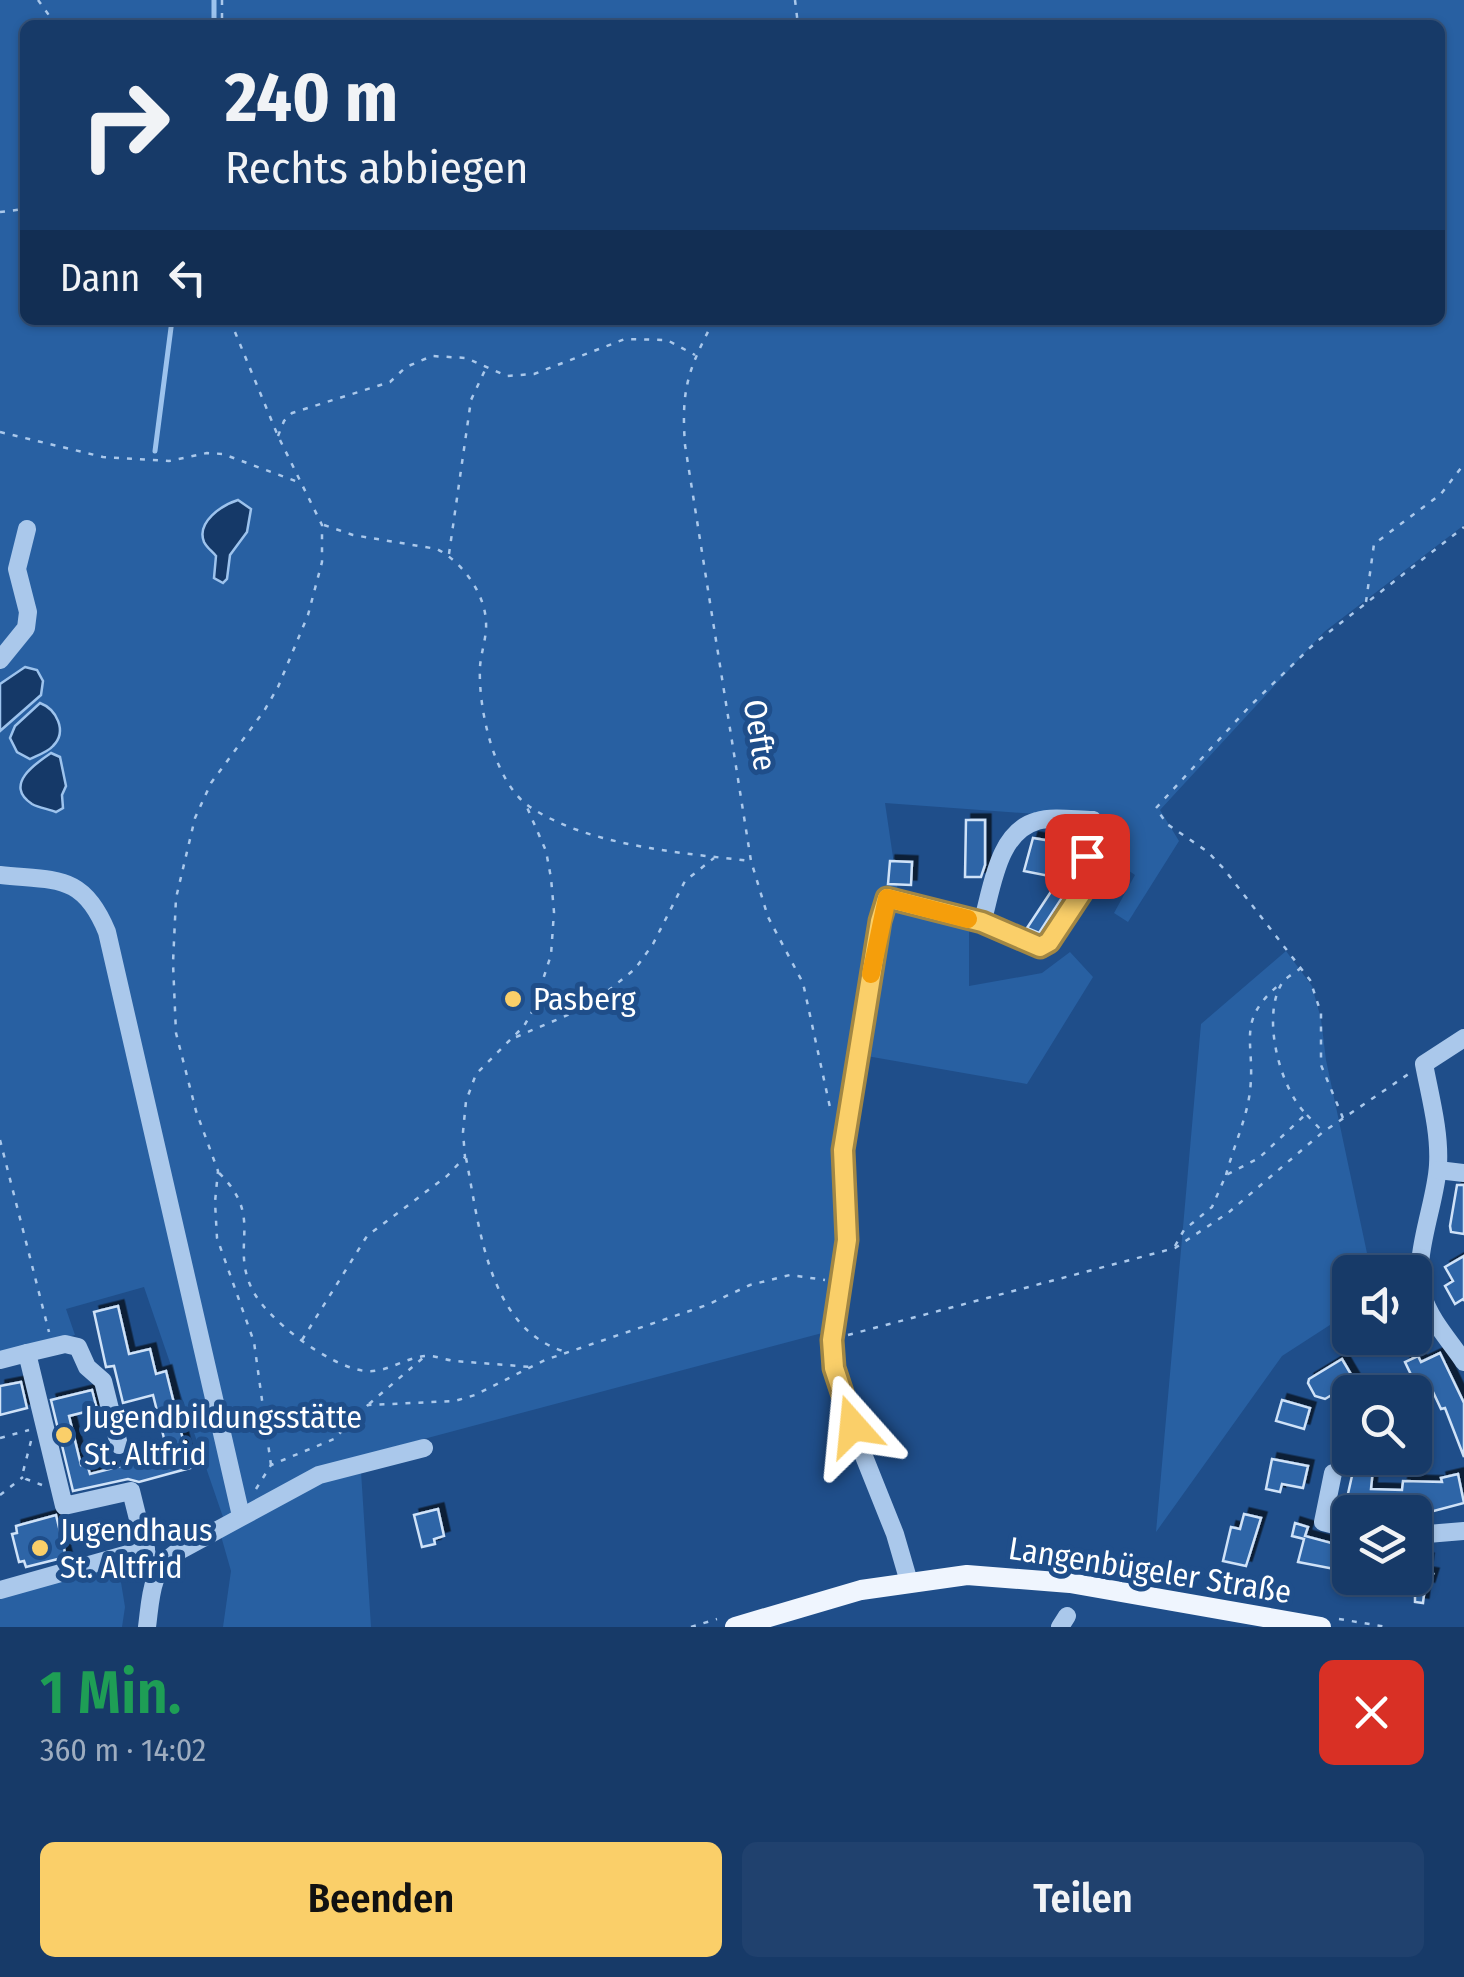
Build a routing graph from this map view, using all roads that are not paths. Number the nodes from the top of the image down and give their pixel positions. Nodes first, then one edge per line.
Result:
1 (27, 529) dead end
2 (0, 660) edge
3 (0, 875) edge
4 (982, 922) junction
5 (1464, 1038) edge
6 (1438, 1170) junction
7 (1464, 1172) edge
8 (26, 1353) junction
9 (0, 1360) edge
10 (1464, 1362) edge
11 (119, 1445) dead end
12 (424, 1448) dead end
13 (1332, 1474) dead end
14 (240, 1516) junction
15 (1332, 1524) edge
16 (1464, 1531) edge
17 (142, 1534) junction
18 (1432, 1534) edge
19 (157, 1572) junction
20 (908, 1582) junction
21 (0, 1590) edge
22 (147, 1627) edge
23 (735, 1627) edge
24 (1322, 1627) edge

1 - 2 street
3 - 14 street
4 - 4 street
4 - 20 street
5 - 6 street
6 - 7 street
6 - 10 street
8 - 9 street
8 - 11 street
8 - 17 street
12 - 14 street
13 - 15 street
14 - 19 street
16 - 18 street
17 - 19 street
17 - 21 street
19 - 22 street
20 - 23 main road, Langenbügeler Straße
20 - 24 main road, Langenbügeler Straße

